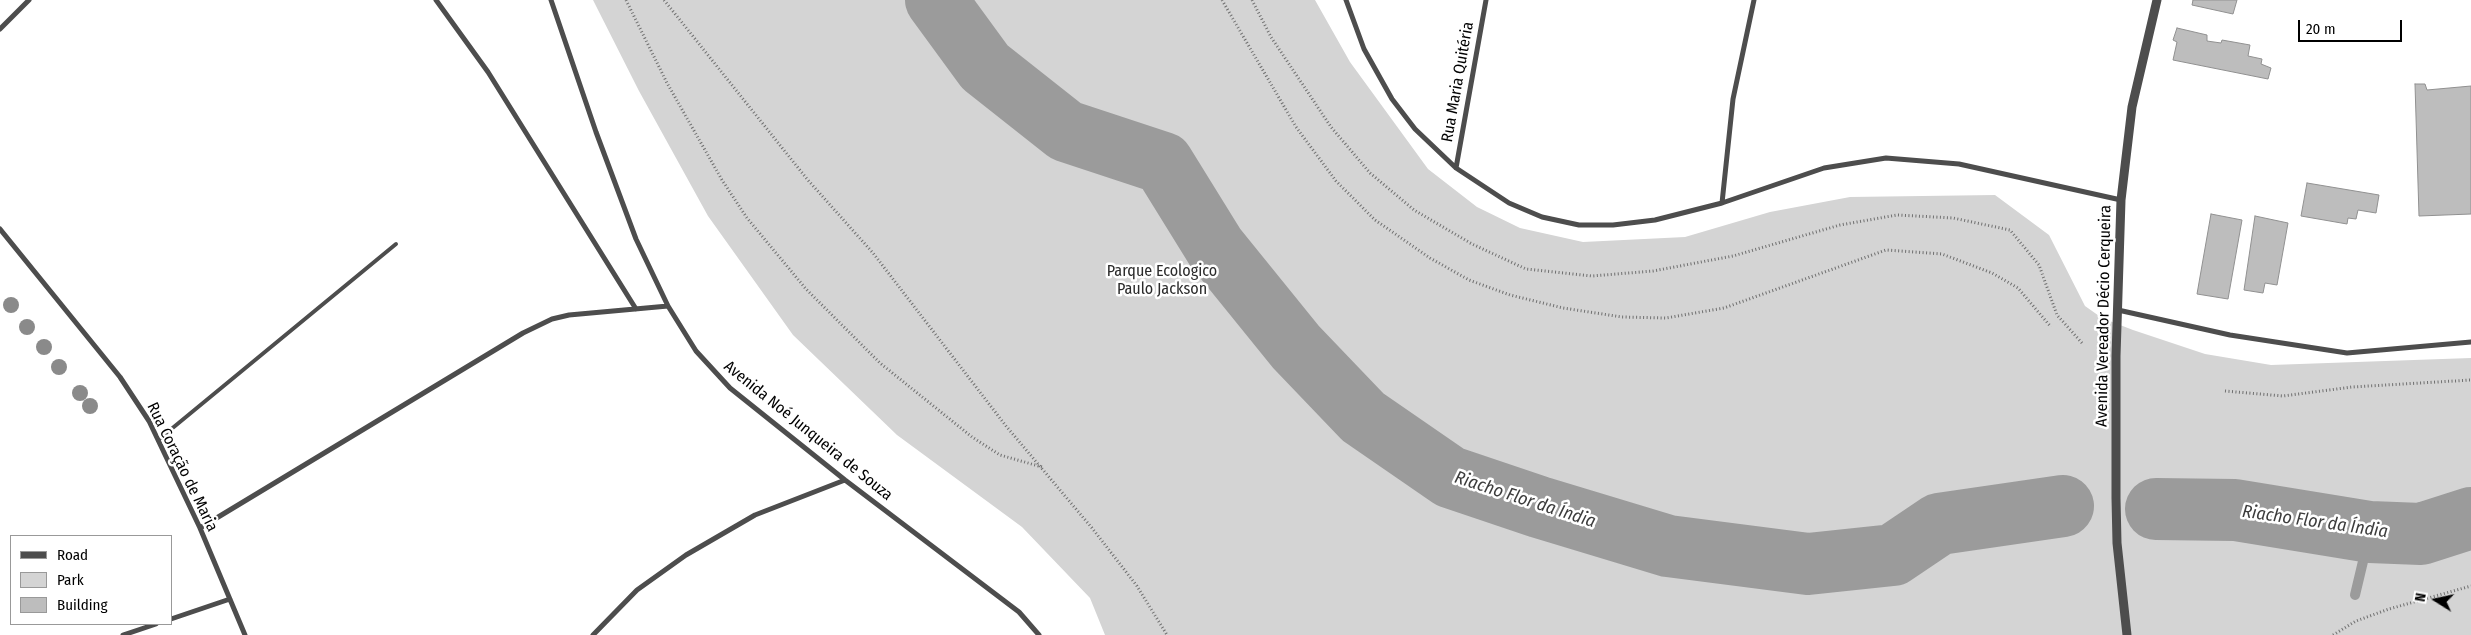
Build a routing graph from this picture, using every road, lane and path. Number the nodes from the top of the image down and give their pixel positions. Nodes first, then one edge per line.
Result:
1 (29, 0) edge
2 (436, 0) edge
3 (552, 0) edge
4 (626, 0) edge
5 (664, 0) edge
6 (1346, 0) edge
7 (1486, 0) edge
8 (1754, 0) edge
9 (2157, 0) edge
10 (0, 29) edge
11 (1456, 168) junction
12 (2121, 200) junction
13 (1722, 203) junction
14 (0, 229) edge
15 (396, 244) dead end
16 (668, 306) junction
17 (636, 309) junction
18 (2118, 310) junction
19 (2471, 342) edge
20 (2471, 380) edge
21 (2225, 392) dead end
22 (158, 440) junction
23 (1042, 467) junction
24 (845, 480) junction
25 (200, 528) junction
26 (2471, 586) edge
27 (230, 599) junction
28 (172, 619) edge
29 (153, 625) edge
30 (123, 635) edge
31 (245, 635) edge
32 (593, 635) edge
33 (1039, 635) edge
34 (1167, 635) edge
35 (2127, 635) edge
36 (2333, 635) edge

1 - 10 street
2 - 17 street
3 - 16 street, Avenida Noé Junqueira de Souza
4 - 23 path
5 - 23 path
6 - 11 street
7 - 11 street, Rua Maria Quitéria
8 - 13 street
9 - 12 street, Avenida Vereador Décio Cerqueira
11 - 13 street
12 - 13 street
12 - 18 street, Avenida Vereador Décio Cerqueira
14 - 22 street, Rua Coração de Maria
15 - 22 lane
16 - 17 street
16 - 24 street, Avenida Noé Junqueira de Souza
17 - 25 street
18 - 19 street
18 - 35 street, Avenida Vereador Décio Cerqueira
20 - 21 path
22 - 25 street, Rua Coração de Maria
23 - 34 path
24 - 32 street
24 - 33 street, Avenida Noé Junqueira de Souza
25 - 27 street, Rua Coração de Maria
26 - 36 path
27 - 28 street
27 - 31 street, Rua Coração de Maria
29 - 30 street

